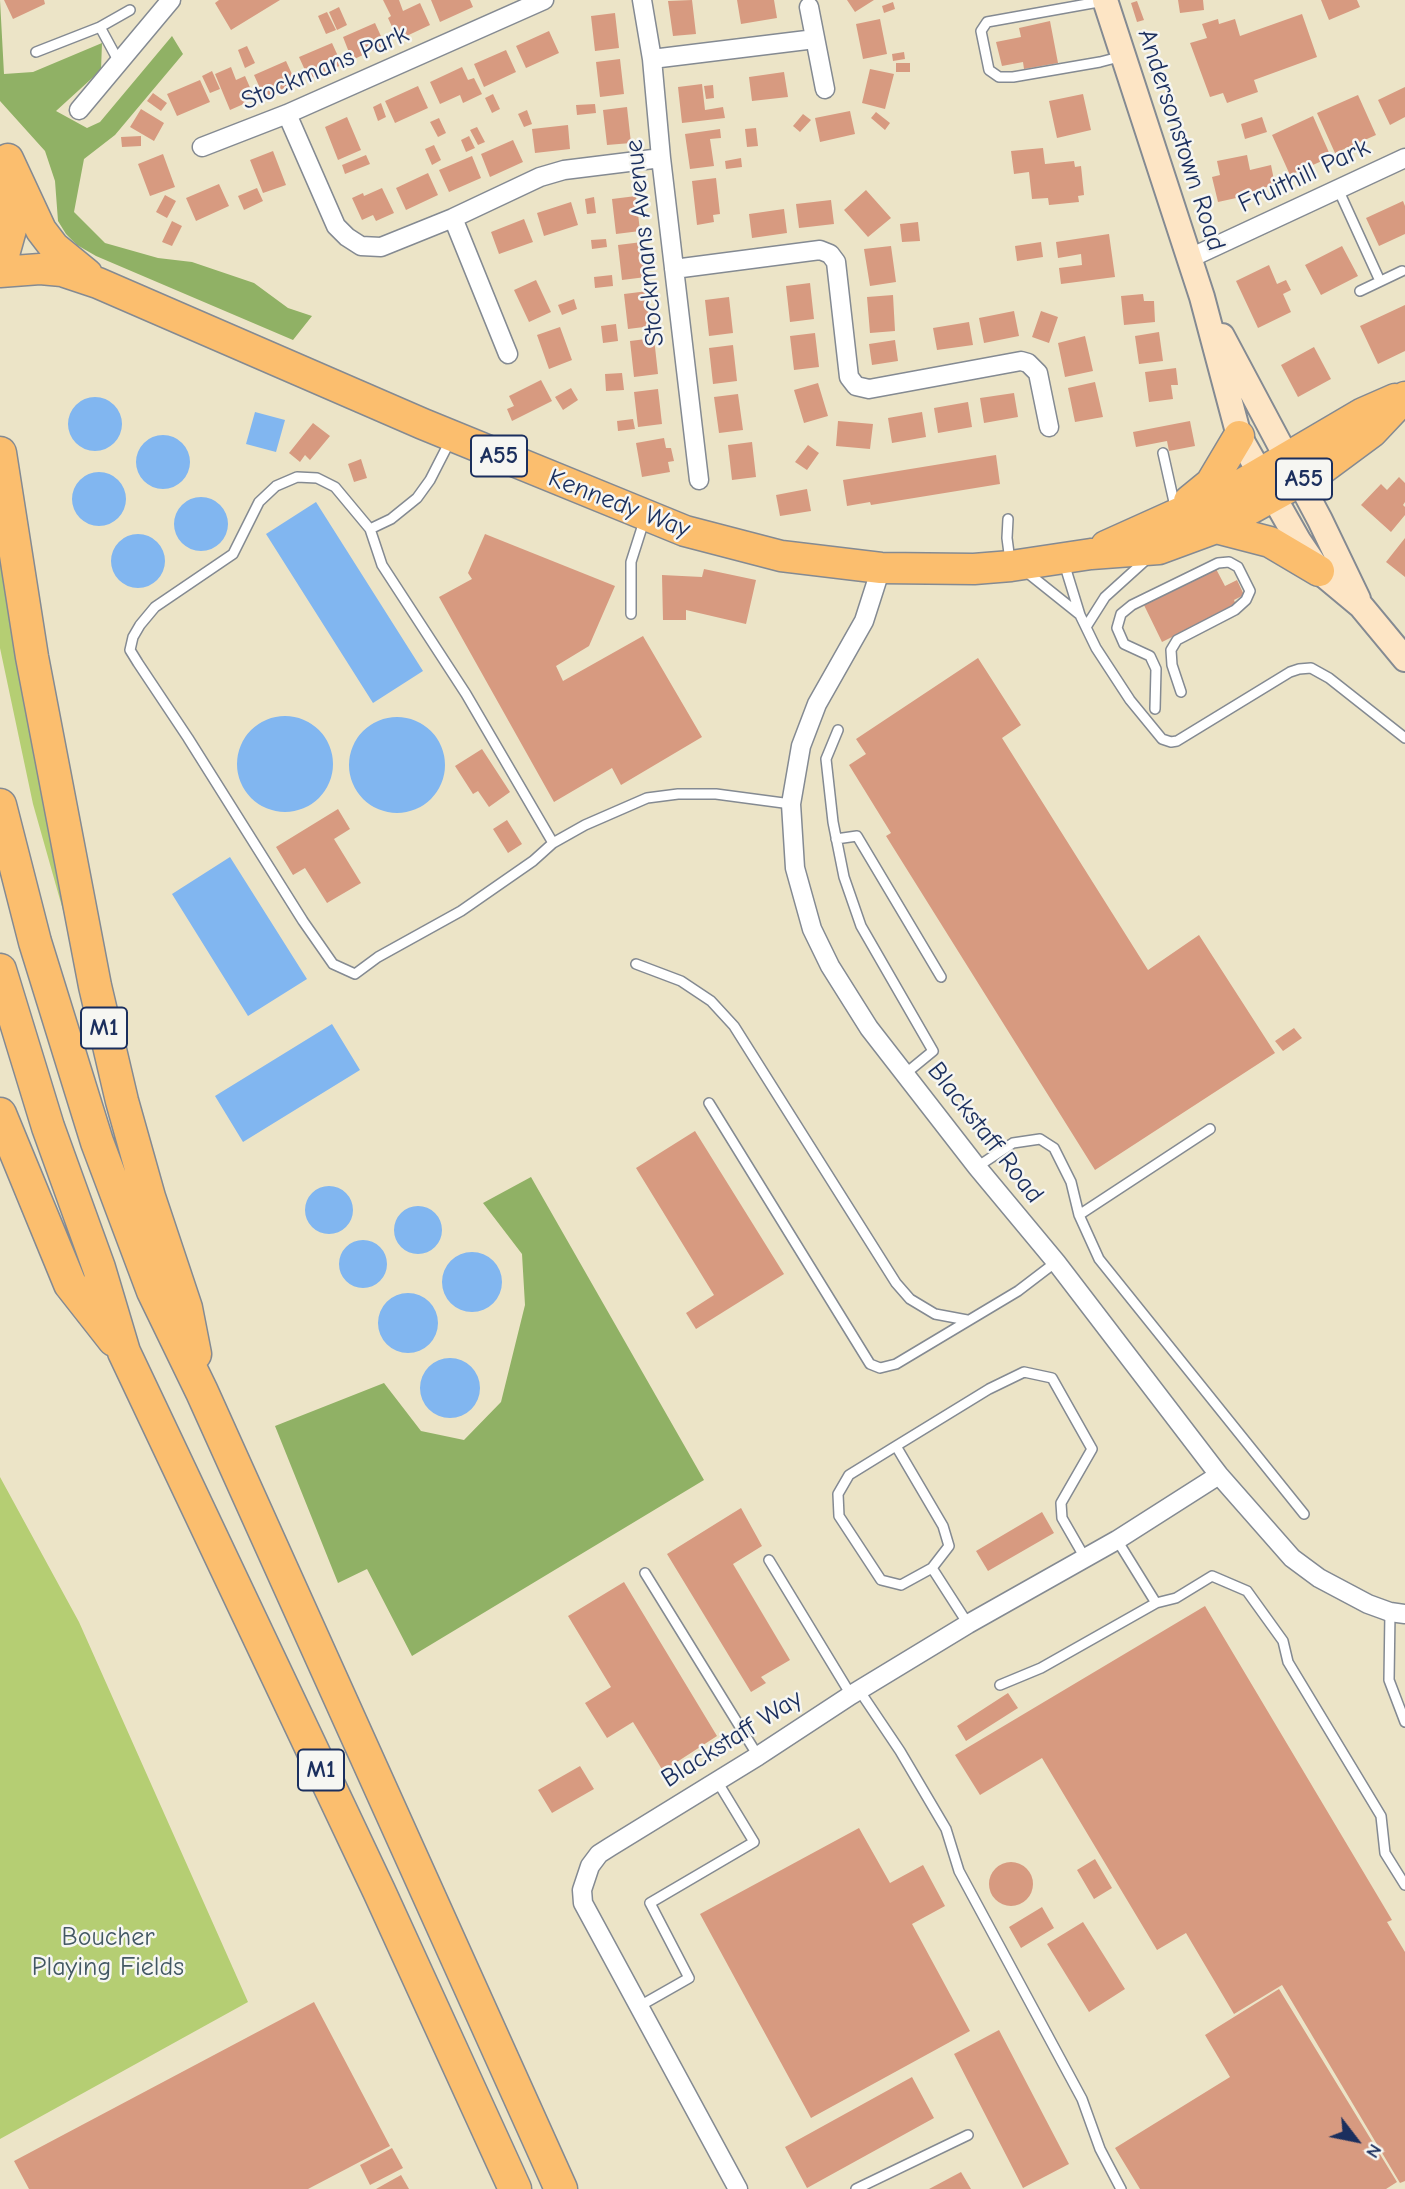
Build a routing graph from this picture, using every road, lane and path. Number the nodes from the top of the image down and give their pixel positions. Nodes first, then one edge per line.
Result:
1 (172, 0) edge
2 (544, 0) edge
3 (642, 0) edge
4 (1106, 0) edge
5 (809, 7) dead end
6 (130, 10) dead end
7 (100, 27) junction
8 (815, 39) junction
9 (36, 51) dead end
10 (1123, 56) junction
11 (652, 59) junction
12 (119, 62) junction
13 (825, 89) dead end
14 (79, 110) dead end
15 (287, 114) junction
16 (202, 147) dead end
17 (4, 152) edge
18 (661, 158) junction
19 (1405, 158) edge
20 (1338, 189) junction
21 (453, 218) junction
22 (1188, 259) junction
23 (674, 269) junction
24 (0, 270) edge
25 (1402, 271) dead end
26 (1380, 281) junction
27 (99, 283) junction
28 (1360, 291) dead end
29 (1202, 298) junction
30 (508, 354) dead end
31 (1405, 396) edge
32 (1049, 426) dead end
33 (453, 436) junction
34 (1240, 436) junction
35 (0, 453) edge
36 (1163, 453) dead end
37 (1294, 470) junction
38 (699, 480) dead end
39 (1266, 485) junction
40 (646, 516) junction
41 (1008, 519) dead end
42 (1182, 526) junction
43 (1216, 528) junction
44 (370, 529) junction
45 (1159, 549) junction
46 (1077, 557) junction
47 (1015, 566) junction
48 (881, 568) junction
49 (1319, 571) junction
50 (1361, 606) junction
51 (631, 614) dead end
52 (1080, 615) junction
53 (1086, 627) junction
54 (1405, 659) edge
55 (1181, 692) dead end
56 (1155, 709) dead end
57 (838, 730) dead end
58 (1405, 738) edge
59 (791, 804) junction
60 (0, 805) edge
61 (836, 839) junction
62 (553, 843) junction
63 (636, 964) dead end
64 (0, 970) edge
65 (941, 977) dead end
66 (905, 1074) junction
67 (709, 1102) dead end
68 (0, 1114) edge
69 (1210, 1129) dead end
70 (977, 1167) junction
71 (1079, 1215) junction
72 (1056, 1262) junction
73 (967, 1320) junction
74 (124, 1352) junction
75 (202, 1392) junction
76 (896, 1446) junction
77 (1219, 1475) junction
78 (1304, 1514) dead end
79 (1117, 1540) junction
80 (1085, 1558) junction
81 (769, 1560) dead end
82 (932, 1568) junction
83 (645, 1573) dead end
84 (1156, 1603) junction
85 (1397, 1613) edge
86 (968, 1625) junction
87 (1000, 1685) dead end
88 (855, 1692) junction
89 (1405, 1722) edge
90 (758, 1756) junction
91 (717, 1781) junction
92 (1405, 1885) edge
93 (638, 2007) junction
94 (968, 2135) dead end
95 (515, 2189) edge
96 (561, 2189) edge
97 (738, 2189) edge
98 (856, 2189) edge
99 (1121, 2189) edge

1 - 12 street
2 - 15 street, Stockmans Park
3 - 11 street, Stockmans Avenue
4 - 10 main road, Andersonstown Road
4 - 10 lane
5 - 8 street
6 - 7 lane
7 - 9 lane
7 - 12 lane
8 - 11 street
8 - 13 street
10 - 22 main road, Andersonstown Road
11 - 18 street, Stockmans Avenue
12 - 14 street
15 - 16 street, Stockmans Park
15 - 21 street
17 - 24 highway, A55
17 - 27 highway, Kennedy Way / A55
18 - 21 street
18 - 23 street, Stockmans Avenue
19 - 20 street, Fruithill Park
20 - 22 street, Fruithill Park
20 - 26 lane
21 - 30 street
22 - 29 main road, Andersonstown Road
23 - 32 street
23 - 38 street, Stockmans Avenue
24 - 27 highway, Kennedy Way / A55
25 - 26 lane
26 - 28 lane
27 - 33 highway, Kennedy Way / A55
29 - 34 main road, Andersonstown Road
29 - 37 main road, Andersonstown Road
31 - 37 highway, Kennedy Way / A55
33 - 40 highway, Kennedy Way / A55
33 - 44 lane
34 - 39 main road, Andersonstown Road
34 - 42 highway
35 - 75 highway, M1
36 - 42 lane
37 - 39 highway, Kennedy Way / A55
37 - 50 main road, Andersonstown Road
39 - 42 highway, Kennedy Way / A55
39 - 43 highway, Kennedy Way / A55
39 - 49 main road, Andersonstown Road
40 - 48 highway, Kennedy Way / A55
40 - 51 lane
41 - 47 lane
42 - 43 highway, Kennedy Way / A55
42 - 45 highway, Kennedy Way / A55
42 - 46 highway, Kennedy Way / A55
43 - 49 highway
44 - 62 lane
44 - 62 lane
45 - 46 highway, Kennedy Way / A55
45 - 53 lane
46 - 47 highway, Kennedy Way / A55
46 - 52 lane
47 - 48 highway, Kennedy Way / A55
47 - 52 lane
48 - 59 street, Blackstaff Road
49 - 50 main road, Andersonstown Road
50 - 54 main road, Andersonstown Road
52 - 53 lane
53 - 58 lane
55 - 56 lane
57 - 61 lane
59 - 62 lane
59 - 66 street, Blackstaff Road
60 - 75 highway, M1
61 - 65 lane
61 - 66 lane
63 - 73 lane
64 - 74 highway, M1
66 - 70 street, Blackstaff Road
67 - 73 lane
68 - 74 highway, M1
69 - 71 lane
70 - 71 lane
70 - 72 street, Blackstaff Road
71 - 78 lane
72 - 73 lane
72 - 77 street, Blackstaff Road
74 - 95 highway, M1
75 - 96 highway, M1
76 - 80 lane
76 - 82 lane
76 - 82 lane
77 - 79 street, Blackstaff Way
77 - 85 street, Blackstaff Road
79 - 80 street, Blackstaff Way
79 - 84 lane
80 - 86 street, Blackstaff Way
81 - 88 lane
82 - 86 lane
83 - 90 lane
84 - 87 lane
84 - 92 lane
85 - 89 lane
86 - 88 street, Blackstaff Way
88 - 90 street, Blackstaff Way
88 - 99 lane
90 - 91 street, Blackstaff Way
91 - 93 street, Blackstaff Way
91 - 93 lane
93 - 97 street, Blackstaff Way
94 - 98 lane

